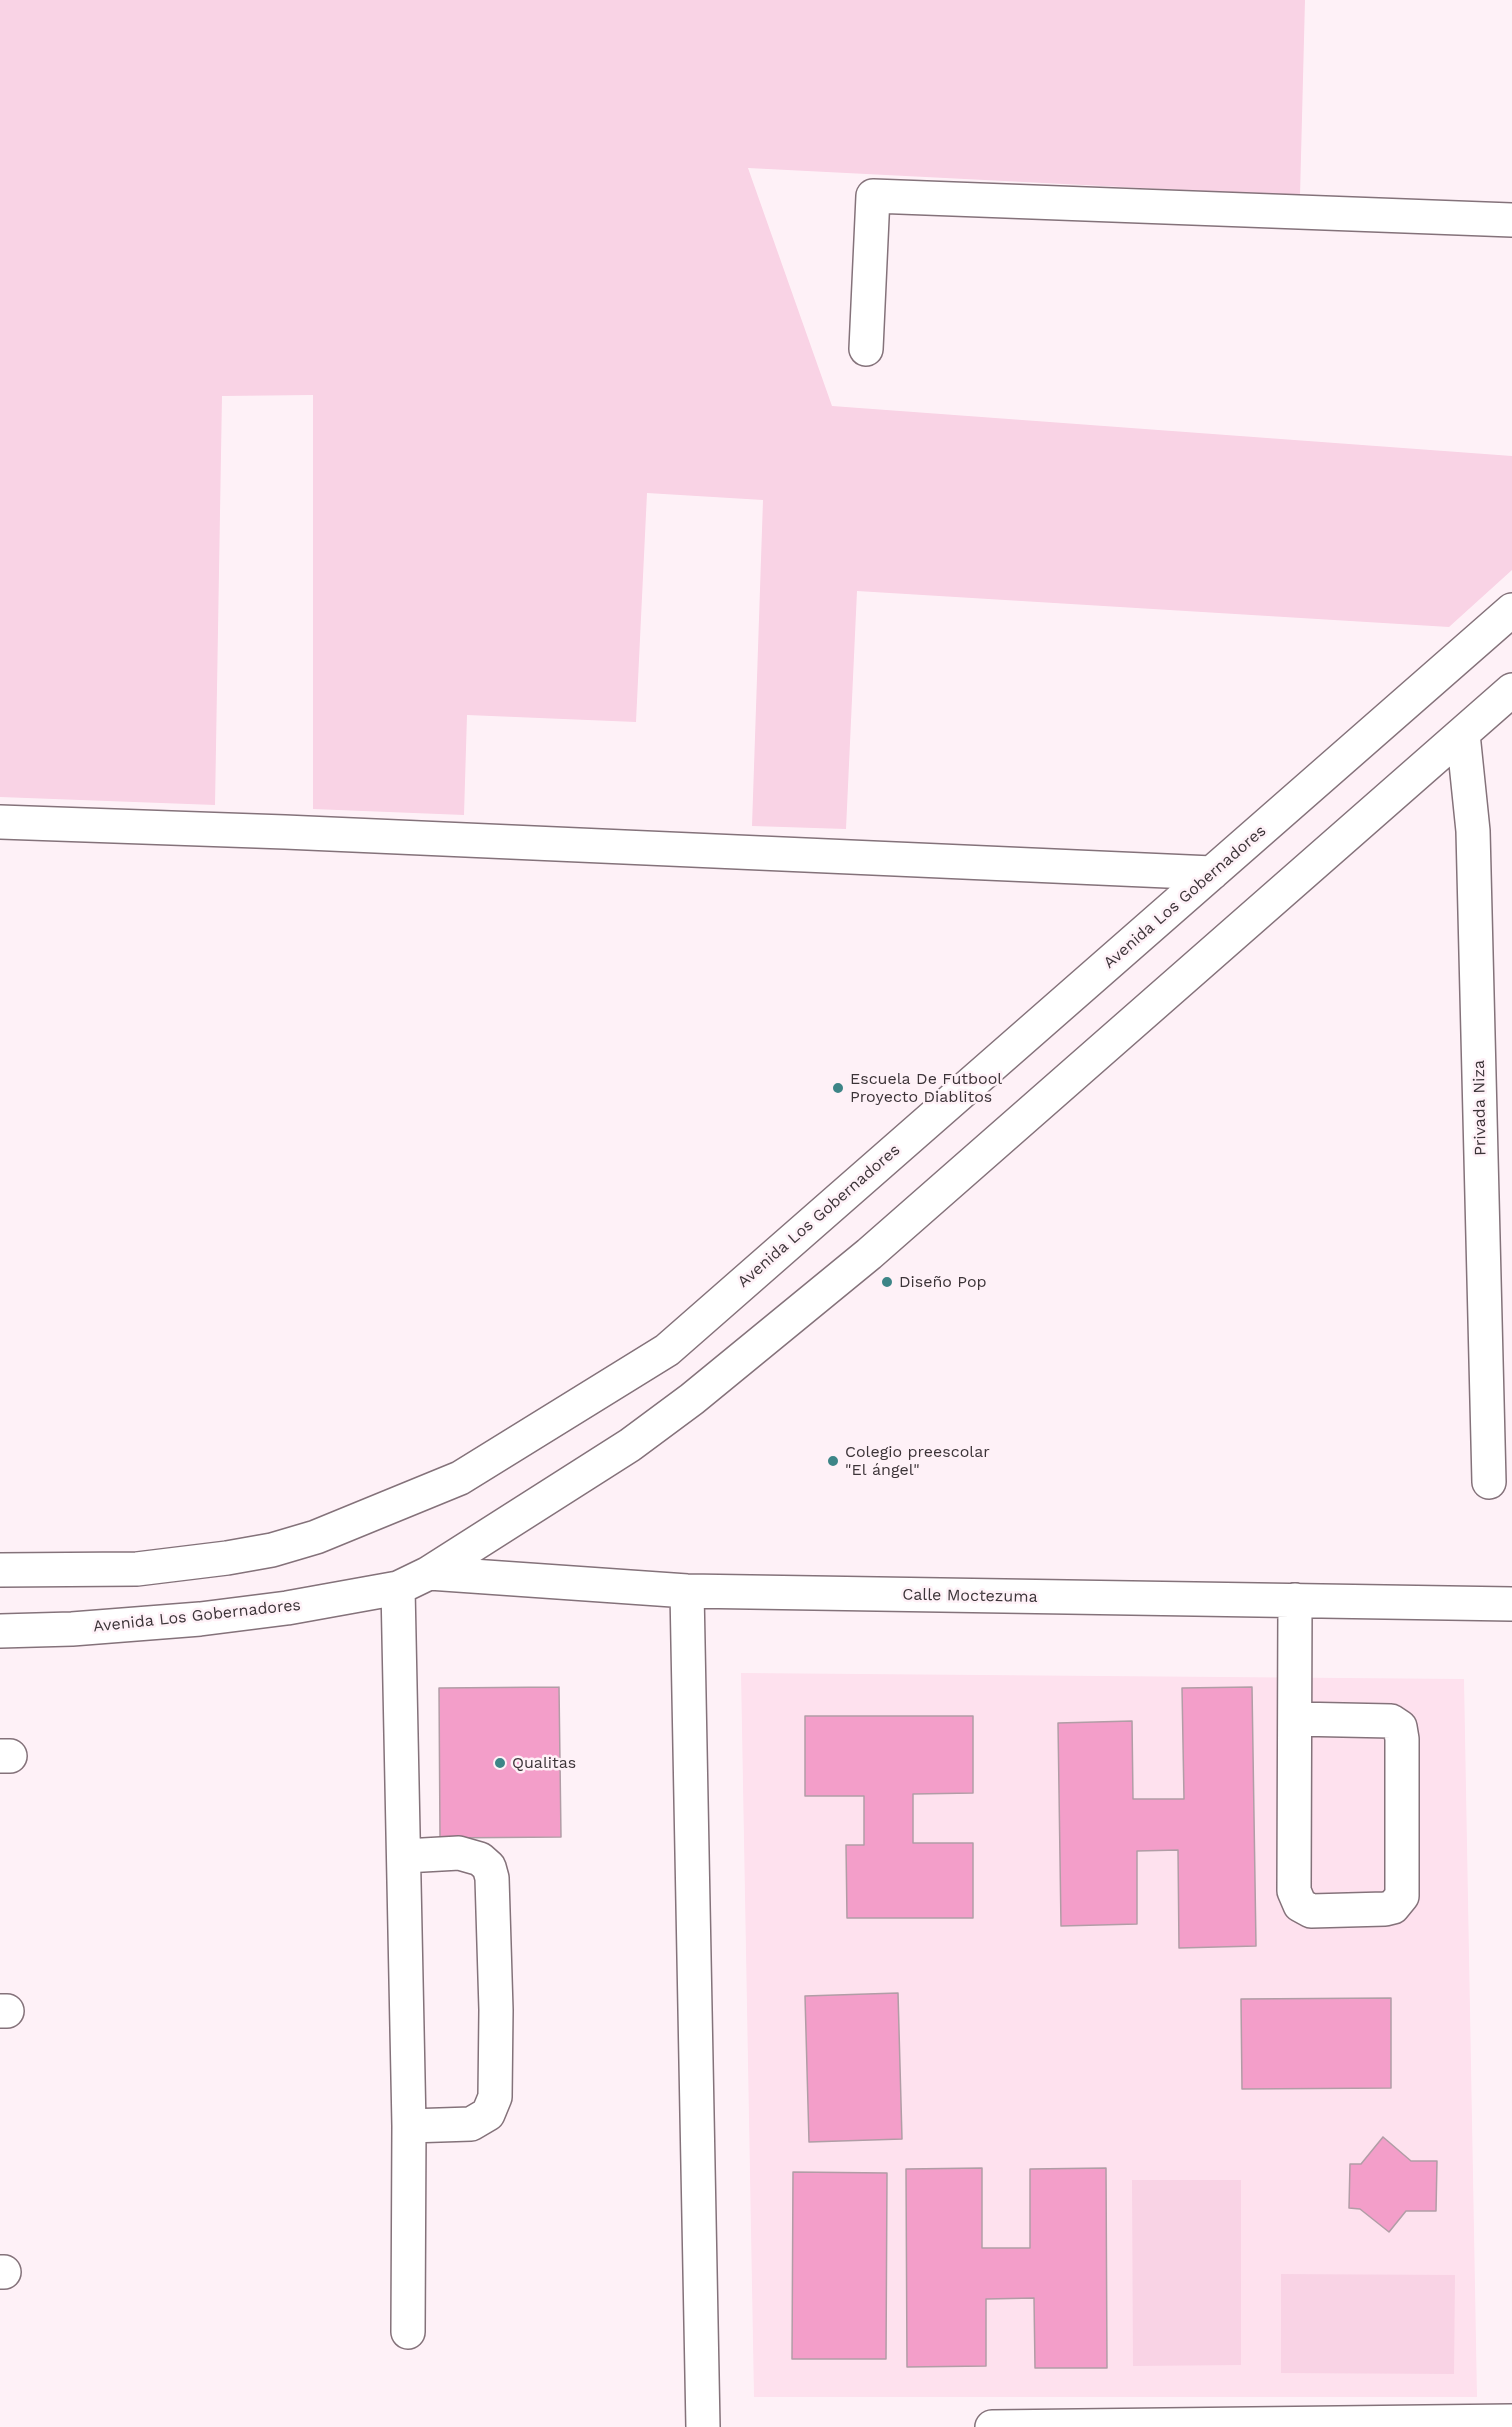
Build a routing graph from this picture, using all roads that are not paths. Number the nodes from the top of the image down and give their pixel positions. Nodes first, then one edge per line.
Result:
1 (1512, 219) edge
2 (866, 349) dead end
3 (1512, 610) edge
4 (1512, 690) edge
5 (1463, 734) junction
6 (0, 822) edge
7 (1212, 873) junction
8 (1490, 1482) dead end
9 (0, 1570) edge
10 (429, 1573) junction
11 (398, 1588) junction
12 (687, 1591) junction
13 (1295, 1600) junction
14 (1512, 1604) edge
15 (0, 1630) edge
16 (1295, 1719) junction
17 (405, 1856) junction
18 (409, 2126) junction
19 (408, 2332) dead end
20 (1512, 2421) edge
21 (703, 2427) edge
22 (992, 2427) edge

1 - 2 street
3 - 7 street, Avenida Los Gobernadores
4 - 5 street, Avenida Los Gobernadores
5 - 8 street, Privada Niza
5 - 10 street, Avenida Los Gobernadores
6 - 7 street
7 - 9 street, Avenida Los Gobernadores
10 - 11 street, Avenida Los Gobernadores
10 - 12 street, Calle Moctezuma
11 - 15 street, Avenida Los Gobernadores
11 - 17 street
12 - 13 street, Calle Moctezuma
12 - 21 street
13 - 14 street, Calle Moctezuma
13 - 16 street
16 - 16 street
17 - 18 street
17 - 18 street
18 - 19 street
20 - 22 street

